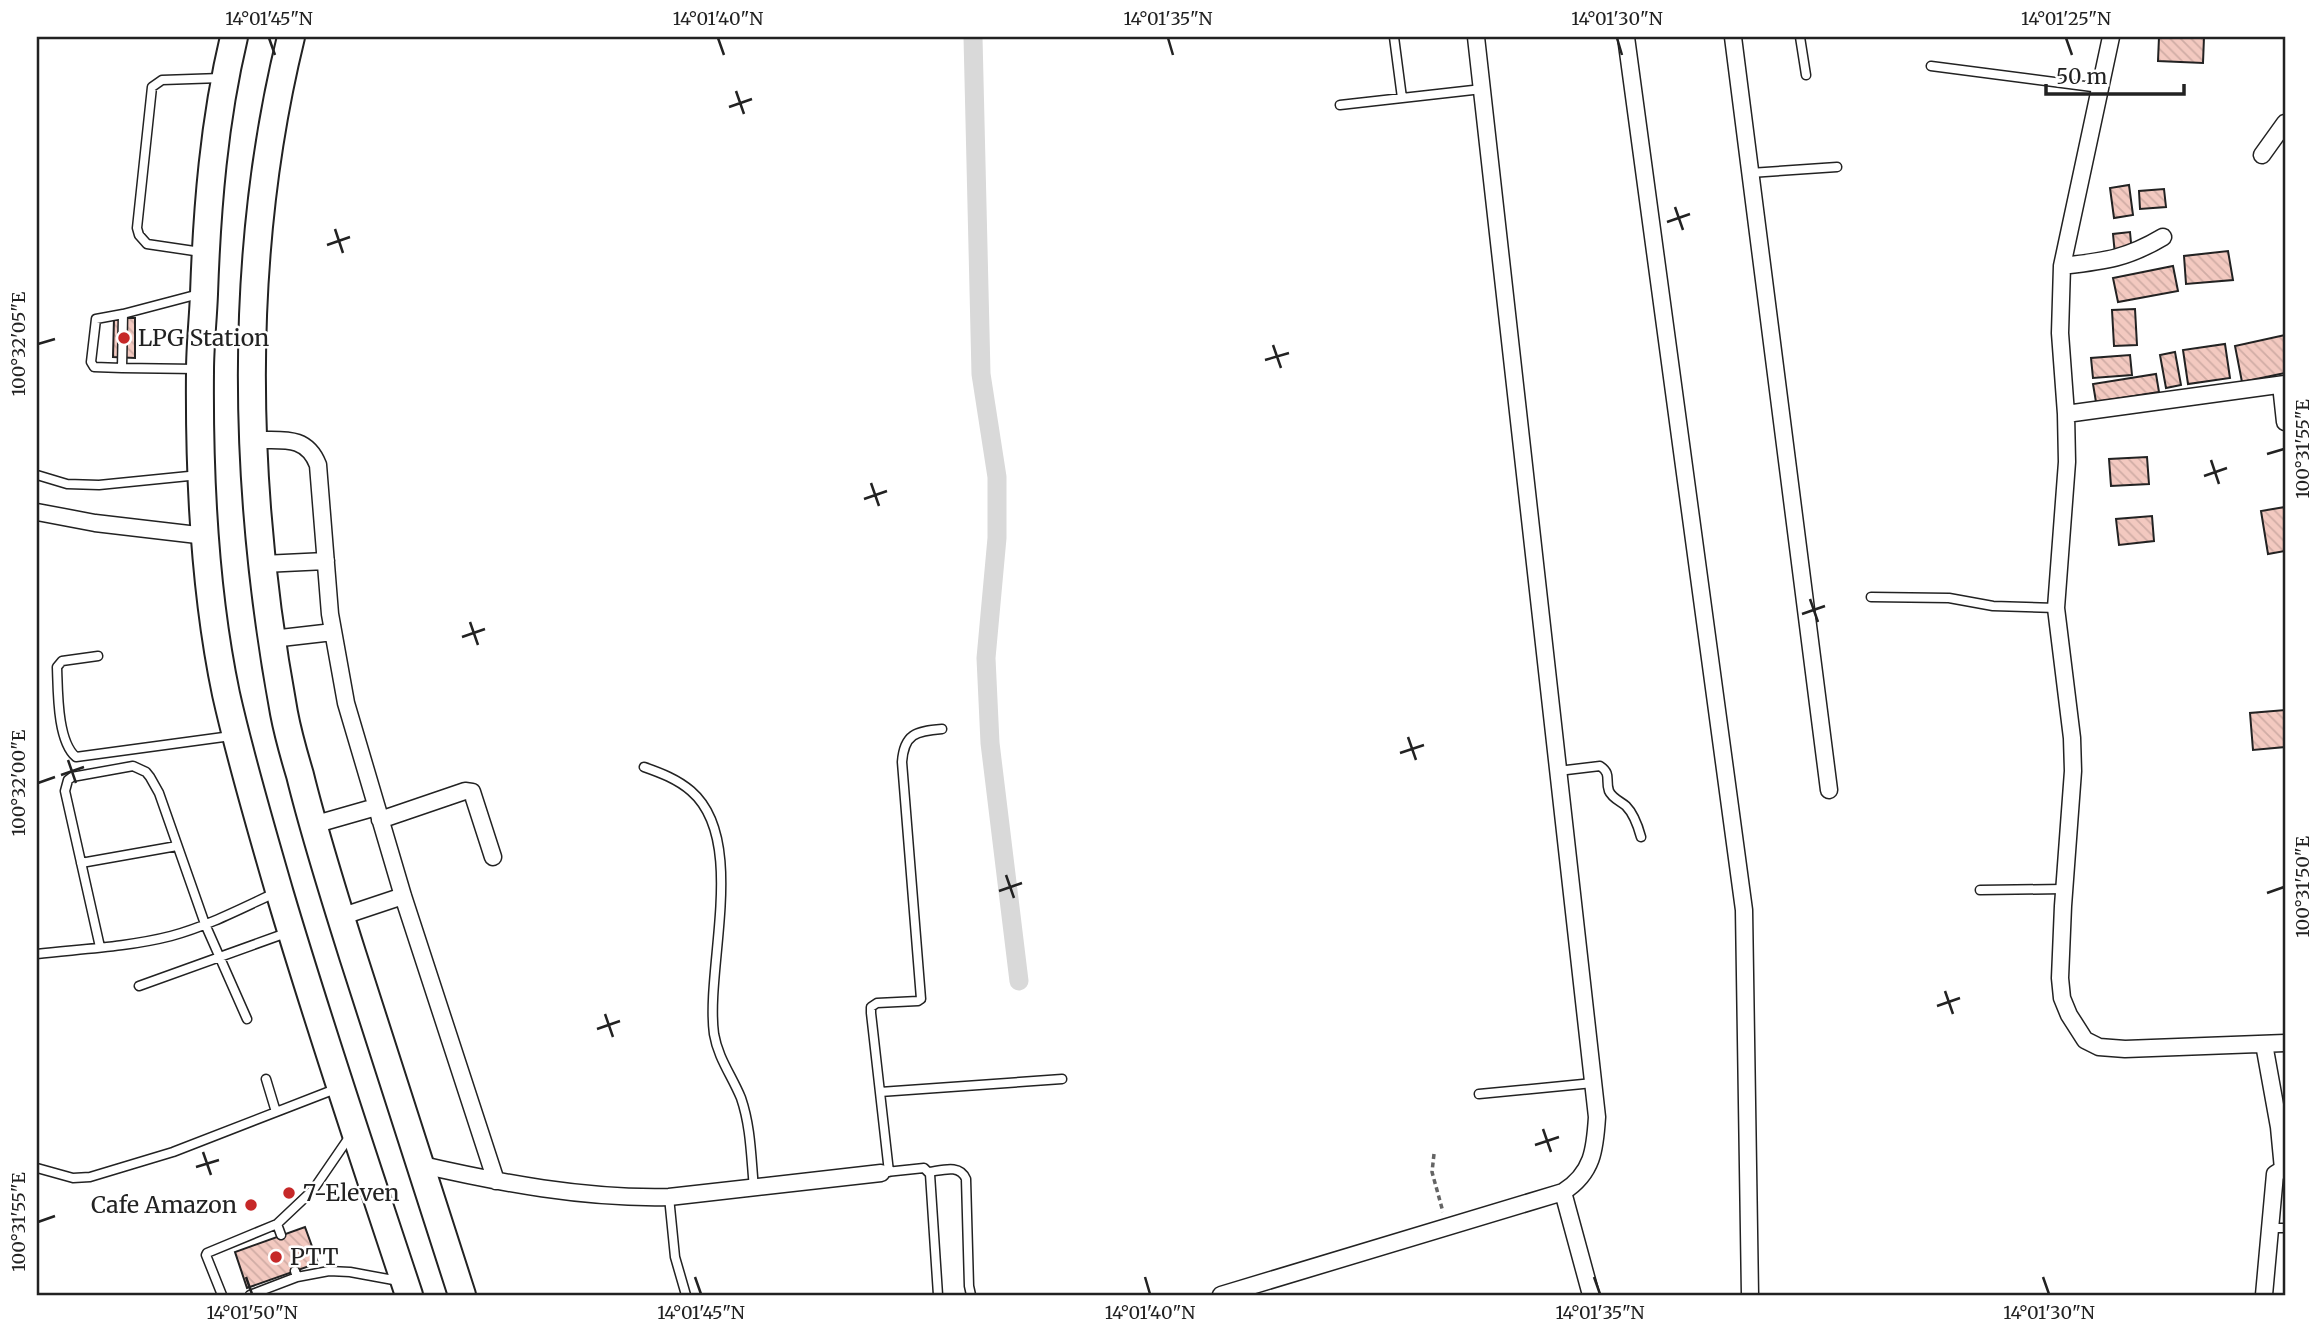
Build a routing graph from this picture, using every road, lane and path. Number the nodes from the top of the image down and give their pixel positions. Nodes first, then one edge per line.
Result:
1 (233, 37) edge
2 (1394, 37) edge
3 (1476, 37) edge
4 (1626, 37) edge
5 (1733, 37) edge
6 (1800, 37) edge
7 (2111, 37) edge
8 (290, 45) edge
9 (1931, 66) dead end
10 (1806, 75) dead end
11 (224, 78) junction
12 (2100, 88) junction
13 (1482, 89) junction
14 (1402, 98) junction
15 (1340, 105) dead end
16 (2285, 123) edge
17 (2262, 155) dead end
18 (1837, 167) dead end
19 (1750, 173) junction
20 (2163, 237) dead end
21 (204, 253) junction
22 (2062, 266) junction
23 (204, 293) junction
24 (123, 314) junction
25 (122, 368) junction
26 (200, 369) junction
27 (2283, 385) edge
28 (2066, 414) junction
29 (2285, 422) edge
30 (253, 440) junction
31 (202, 474) junction
32 (37, 475) edge
33 (37, 512) edge
34 (206, 536) junction
35 (326, 561) junction
36 (263, 564) junction
37 (1871, 597) dead end
38 (2056, 608) junction
39 (333, 632) junction
40 (272, 639) junction
41 (98, 656) dead end
42 (942, 729) dead end
43 (237, 735) junction
44 (644, 766) dead end
45 (1558, 771) junction
46 (1829, 790) dead end
47 (378, 813) junction
48 (313, 825) junction
49 (1641, 836) dead end
50 (177, 846) junction
51 (493, 857) dead end
52 (81, 863) junction
53 (2064, 888) junction
54 (1980, 890) dead end
55 (279, 891) junction
56 (403, 896) junction
57 (340, 917) junction
58 (205, 924) junction
59 (291, 931) junction
60 (100, 947) junction
61 (37, 954) edge
62 (220, 956) junction
63 (139, 986) dead end
64 (247, 1019) dead end
65 (2285, 1043) edge
66 (2264, 1044) junction
67 (266, 1079) dead end
68 (1062, 1079) dead end
69 (1593, 1083) junction
70 (341, 1087) junction
71 (880, 1092) junction
72 (1479, 1094) dead end
73 (276, 1112) junction
74 (354, 1129) junction
75 (1434, 1154) dead end
76 (418, 1164) junction
77 (37, 1168) edge
78 (929, 1172) junction
79 (885, 1173) junction
80 (496, 1181) junction
81 (754, 1188) junction
82 (1563, 1192) junction
83 (669, 1197) junction
84 (277, 1224) junction
85 (1447, 1227) junction
86 (2277, 1228) edge
87 (281, 1235) dead end
88 (407, 1289) edge
89 (1238, 1293) edge
90 (222, 1295) edge
91 (250, 1295) edge
92 (462, 1295) edge
93 (686, 1295) edge
94 (938, 1295) edge
95 (971, 1295) edge
96 (1221, 1295) edge
97 (1591, 1295) edge
98 (1750, 1295) edge
99 (2264, 1295) edge

1 - 11 main road
2 - 14 lane
3 - 13 street
4 - 98 street
5 - 19 street
6 - 10 lane
7 - 12 street
8 - 30 main road
9 - 12 lane
11 - 21 main road
11 - 21 lane
12 - 22 street
13 - 14 lane
13 - 45 street
14 - 15 lane
16 - 17 street
18 - 19 lane
19 - 46 street
20 - 22 street
21 - 23 main road
22 - 28 street
23 - 24 lane
23 - 26 main road
24 - 25 lane
24 - 25 lane
25 - 26 lane
26 - 31 main road
27 - 28 street
27 - 29 street
28 - 38 street
30 - 35 street
30 - 36 main road
31 - 32 lane
31 - 34 main road
33 - 34 street
34 - 43 main road
35 - 36 street
35 - 39 street
36 - 40 main road
37 - 38 lane
38 - 53 street
39 - 40 street
39 - 47 street
40 - 48 main road
41 - 43 lane
42 - 71 lane
43 - 55 main road
44 - 81 lane
45 - 49 lane
45 - 69 street
47 - 48 street
47 - 51 street
47 - 56 street
48 - 57 main road
50 - 52 lane
50 - 52 lane
50 - 58 lane
52 - 60 lane
53 - 54 lane
53 - 66 street
55 - 58 lane
55 - 59 main road
56 - 57 street
56 - 80 street
57 - 76 main road
58 - 60 lane
58 - 62 lane
59 - 62 lane
59 - 70 main road
60 - 61 lane
62 - 63 lane
62 - 64 lane
65 - 66 street
66 - 86 street
67 - 73 lane
68 - 71 lane
69 - 72 lane
69 - 82 street
70 - 73 lane
70 - 74 main road
71 - 79 lane
73 - 77 lane
74 - 84 lane
74 - 88 main road
75 - 85 path
76 - 80 street
76 - 92 main road
78 - 79 lane
78 - 94 lane
78 - 95 lane
79 - 81 street
80 - 83 street
81 - 83 street
82 - 85 street
82 - 97 street
83 - 93 lane
84 - 87 lane
84 - 90 lane
85 - 89 street
86 - 99 street
88 - 91 lane
89 - 96 street

